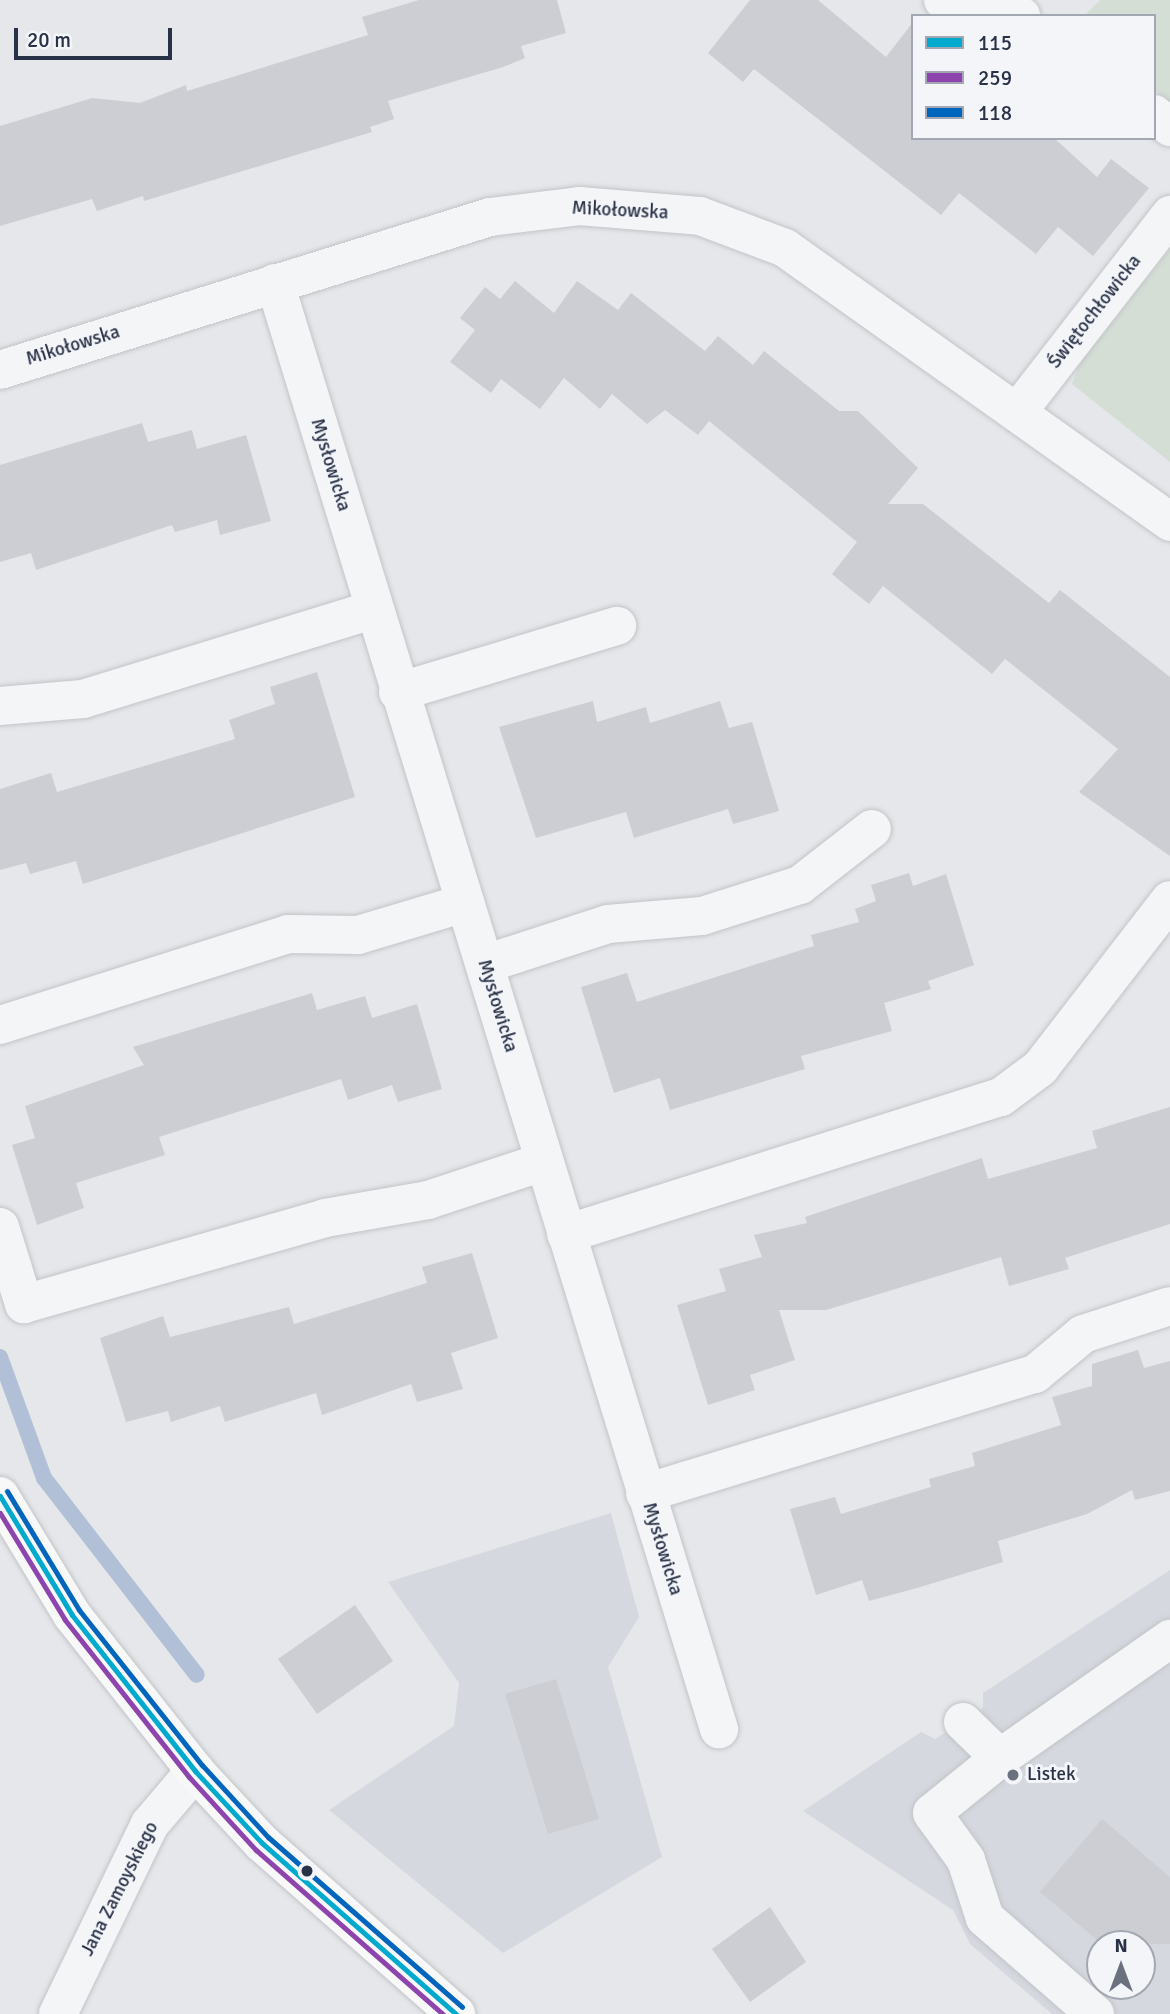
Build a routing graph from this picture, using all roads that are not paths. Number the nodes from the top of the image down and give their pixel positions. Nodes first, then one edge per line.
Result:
1 (943, 0) edge
2 (1011, 14) edge
3 (1156, 116) edge
4 (1170, 127) edge
5 (1170, 215) edge
6 (275, 283) junction
7 (0, 370) edge
8 (1019, 410) junction
9 (1170, 522) edge
10 (373, 610) junction
11 (617, 626) dead end
12 (398, 692) junction
13 (0, 706) edge
14 (872, 829) dead end
15 (1170, 900) edge
16 (465, 903) junction
17 (485, 964) junction
18 (0, 1025) edge
19 (543, 1162) junction
20 (0, 1227) edge
21 (566, 1234) junction
22 (1170, 1306) edge
23 (645, 1493) junction
24 (0, 1496) edge
25 (1170, 1639) edge
26 (963, 1721) dead end
27 (719, 1729) dead end
28 (1000, 1758) junction
29 (195, 1771) junction
30 (58, 2014) edge
31 (456, 2014) edge
32 (1095, 2014) edge

1 - 2 street
3 - 4 street
5 - 8 street, Świętochłowicka
6 - 7 street, Mikołowska
6 - 8 street, Mikołowska
6 - 10 street, Mysłowicka
8 - 9 street, Mikołowska
10 - 12 street, Mysłowicka
10 - 13 street
11 - 12 street
12 - 16 street, Mysłowicka
14 - 17 street
15 - 21 street
16 - 17 street, Mysłowicka
16 - 18 street
17 - 19 street, Mysłowicka
19 - 20 street
19 - 21 street, Mysłowicka
21 - 23 street, Mysłowicka
22 - 23 street
23 - 27 street, Mysłowicka
24 - 29 main road
25 - 28 street
26 - 28 street
28 - 32 street
29 - 30 street, Jana Zamoyskiego
29 - 31 main road

